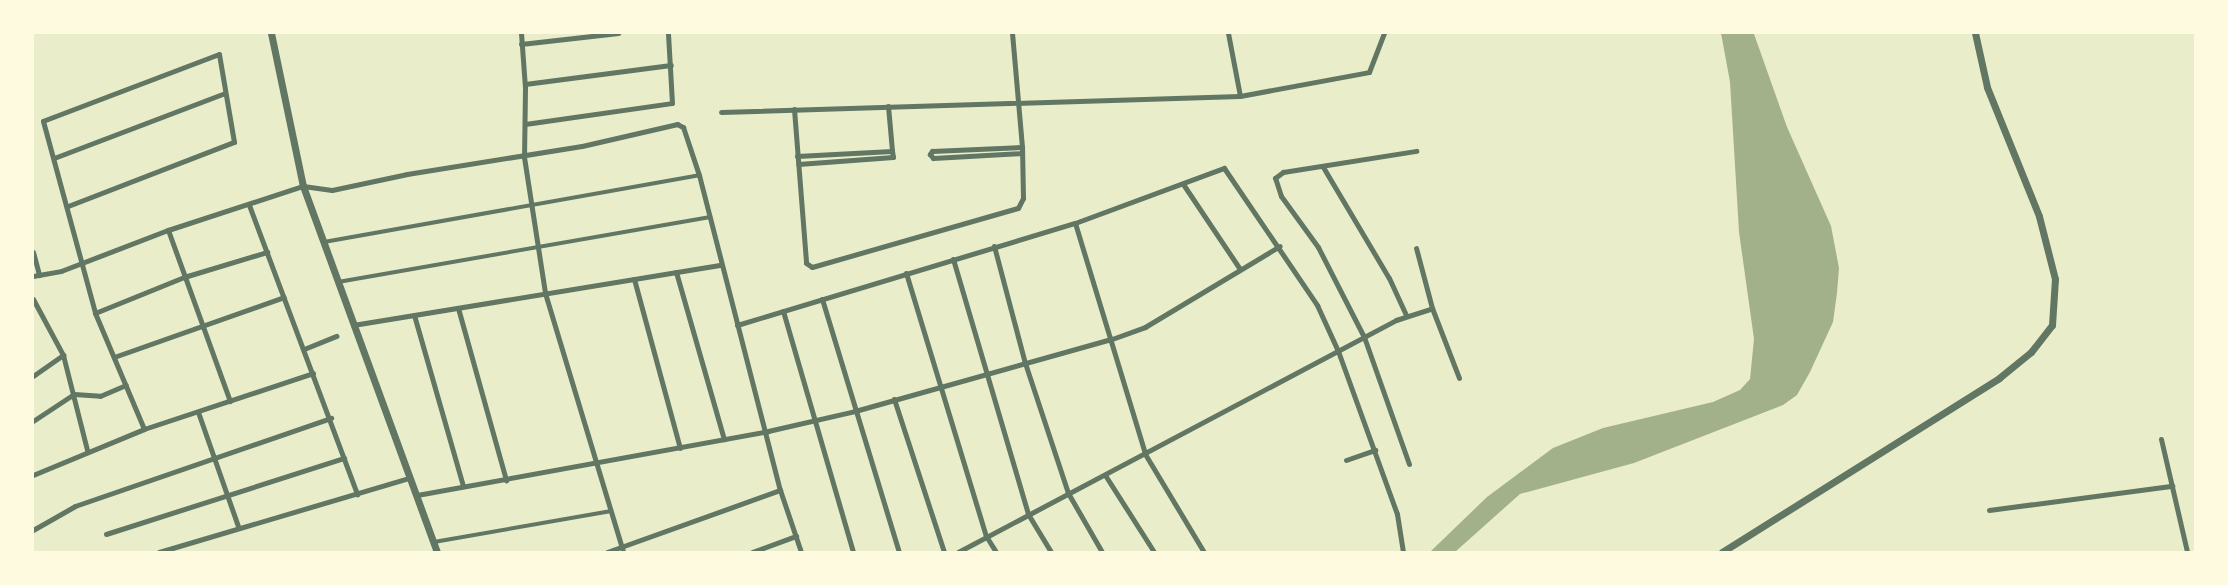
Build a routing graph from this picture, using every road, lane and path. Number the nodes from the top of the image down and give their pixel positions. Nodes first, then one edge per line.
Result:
1 (271, 33) edge
2 (521, 33) edge
3 (618, 33) edge
4 (668, 33) edge
5 (1012, 33) edge
6 (1228, 33) edge
7 (1384, 33) edge
8 (1975, 33) edge
9 (521, 44) junction
10 (671, 65) junction
11 (525, 84) junction
12 (225, 93) junction
13 (1239, 96) junction
14 (1019, 102) junction
15 (888, 106) junction
16 (794, 109) junction
17 (721, 112) dead end
18 (525, 124) junction
19 (1022, 150) junction
20 (892, 151) junction
21 (1416, 151) dead end
22 (797, 156) junction
23 (524, 157) junction
24 (54, 158) junction
25 (798, 164) junction
26 (1323, 167) junction
27 (699, 175) junction
28 (1183, 184) junction
29 (303, 186) junction
30 (530, 202) junction
31 (249, 205) junction
32 (68, 206) junction
33 (710, 217) junction
34 (1075, 223) junction
35 (168, 230) junction
36 (322, 242) junction
37 (994, 246) junction
38 (1280, 246) junction
39 (536, 247) junction
40 (1416, 248) dead end
41 (33, 252) edge
42 (267, 252) junction
43 (953, 259) junction
44 (79, 264) junction
45 (721, 265) junction
46 (1240, 269) junction
47 (676, 272) junction
48 (906, 273) junction
49 (36, 276) edge
50 (184, 277) junction
51 (634, 279) junction
52 (337, 282) junction
53 (544, 293) junction
54 (284, 297) junction
55 (33, 299) edge
56 (822, 299) junction
57 (458, 308) junction
58 (1432, 308) junction
59 (783, 311) junction
60 (40, 312) junction
61 (95, 313) junction
62 (414, 315) junction
63 (1406, 315) junction
64 (33, 317) edge
65 (202, 323) junction
66 (353, 325) junction
67 (737, 325) junction
68 (336, 336) dead end
69 (1364, 337) junction
70 (1112, 339) junction
71 (304, 349) junction
72 (1338, 351) junction
73 (63, 355) junction
74 (114, 357) junction
75 (1025, 363) junction
76 (313, 373) junction
77 (984, 373) junction
78 (33, 376) edge
79 (1459, 378) dead end
80 (126, 385) junction
81 (940, 386) junction
82 (74, 394) junction
83 (894, 399) junction
84 (230, 401) junction
85 (855, 411) junction
86 (198, 412) junction
87 (331, 418) junction
88 (33, 421) edge
89 (813, 421) junction
90 (144, 429) junction
91 (768, 431) junction
92 (2161, 438) dead end
93 (724, 439) junction
94 (680, 448) junction
95 (87, 450) junction
96 (1375, 450) junction
97 (1145, 454) junction
98 (215, 456) junction
99 (344, 458) junction
100 (1346, 460) dead end
101 (594, 463) junction
102 (1409, 464) dead end
103 (33, 475) edge
104 (1105, 475) junction
105 (409, 478) junction
106 (506, 480) junction
107 (463, 486) junction
108 (2172, 486) junction
109 (780, 490) junction
110 (1068, 493) junction
111 (225, 494) junction
112 (357, 495) junction
113 (417, 495) junction
114 (1989, 510) dead end
115 (611, 511) junction
116 (1028, 514) junction
117 (238, 526) junction
118 (33, 530) edge
119 (106, 534) dead end
120 (796, 536) junction
121 (986, 536) junction
122 (434, 543) junction
123 (622, 550) edge
124 (159, 552) edge
125 (437, 552) edge
126 (608, 552) edge
127 (752, 552) edge
128 (801, 552) edge
129 (853, 552) edge
130 (899, 552) edge
131 (944, 552) edge
132 (958, 552) edge
133 (996, 552) edge
134 (1051, 552) edge
135 (1102, 552) edge
136 (1154, 552) edge
137 (1204, 552) edge
138 (1403, 552) edge
139 (1722, 552) edge
140 (2187, 552) edge

1 - 29 street
2 - 9 street
3 - 9 street
4 - 10 street
5 - 14 street
6 - 13 street
7 - 13 street
8 - 139 street
9 - 11 street
10 - 11 street
10 - 18 street
11 - 18 street
12 - 24 street
12 - 24 street
12 - 32 street
13 - 14 street
14 - 15 street
14 - 19 street
15 - 16 street
15 - 20 street
16 - 17 street
16 - 22 street
18 - 23 street
19 - 19 street
19 - 25 street
20 - 22 street
20 - 25 street
21 - 26 street
22 - 25 street
23 - 27 street
23 - 29 street
23 - 30 street
24 - 32 street
26 - 63 street
26 - 69 street
27 - 30 street
27 - 33 street
28 - 34 street
28 - 38 street
28 - 46 street
29 - 31 street
29 - 36 street
30 - 36 street
30 - 39 street
31 - 35 street
31 - 42 street
32 - 44 street
33 - 39 street
33 - 45 street
34 - 37 street
34 - 70 street
35 - 44 street
35 - 50 street
36 - 52 street
37 - 43 street
37 - 75 street
38 - 46 street
38 - 72 street
39 - 52 street
39 - 53 street
40 - 58 street
41 - 49 street
42 - 50 street
42 - 54 street
43 - 48 street
43 - 77 street
44 - 49 street
44 - 61 street
45 - 47 street
45 - 67 street
46 - 70 street
47 - 51 street
47 - 93 street
48 - 56 street
48 - 81 street
50 - 61 street
50 - 65 street
51 - 53 street
51 - 94 street
52 - 66 street
53 - 57 street
53 - 101 street
54 - 65 street
54 - 71 street
55 - 60 street
56 - 59 street
56 - 85 street
57 - 62 street
57 - 106 street
58 - 63 street
58 - 79 street
59 - 67 street
59 - 89 street
60 - 64 street
60 - 73 street
61 - 74 street
62 - 66 street
62 - 107 street
63 - 69 street
65 - 74 street
65 - 84 street
66 - 105 street
67 - 91 street
68 - 71 street
69 - 72 street
69 - 102 street
70 - 75 street
70 - 97 street
71 - 76 street
72 - 96 street
72 - 97 street
73 - 78 street
73 - 82 street
74 - 80 street
75 - 77 street
75 - 110 street
76 - 84 street
76 - 87 street
77 - 81 street
77 - 116 street
80 - 82 street
80 - 90 street
81 - 83 street
81 - 121 street
82 - 88 street
82 - 95 street
83 - 85 street
83 - 131 street
84 - 86 street
85 - 89 street
85 - 130 street
86 - 90 street
86 - 98 street
87 - 98 street
87 - 99 street
89 - 91 street
89 - 129 street
90 - 95 street
91 - 93 street
91 - 109 street
92 - 108 street
93 - 94 street
94 - 101 street
95 - 103 street
96 - 100 street
96 - 138 street
97 - 104 street
97 - 137 street
98 - 111 street
98 - 118 street
99 - 111 street
99 - 112 street
101 - 106 street
101 - 115 street
104 - 110 street
104 - 136 street
105 - 112 street
105 - 113 street
106 - 107 street
107 - 113 street
108 - 114 street
108 - 140 street
109 - 120 street
109 - 123 street
110 - 116 street
110 - 135 street
111 - 117 street
111 - 119 street
112 - 117 street
113 - 122 street
115 - 122 street
115 - 123 street
116 - 121 street
116 - 134 street
117 - 124 street
120 - 127 street
120 - 128 street
121 - 132 street
121 - 133 street
122 - 125 street
123 - 126 street

